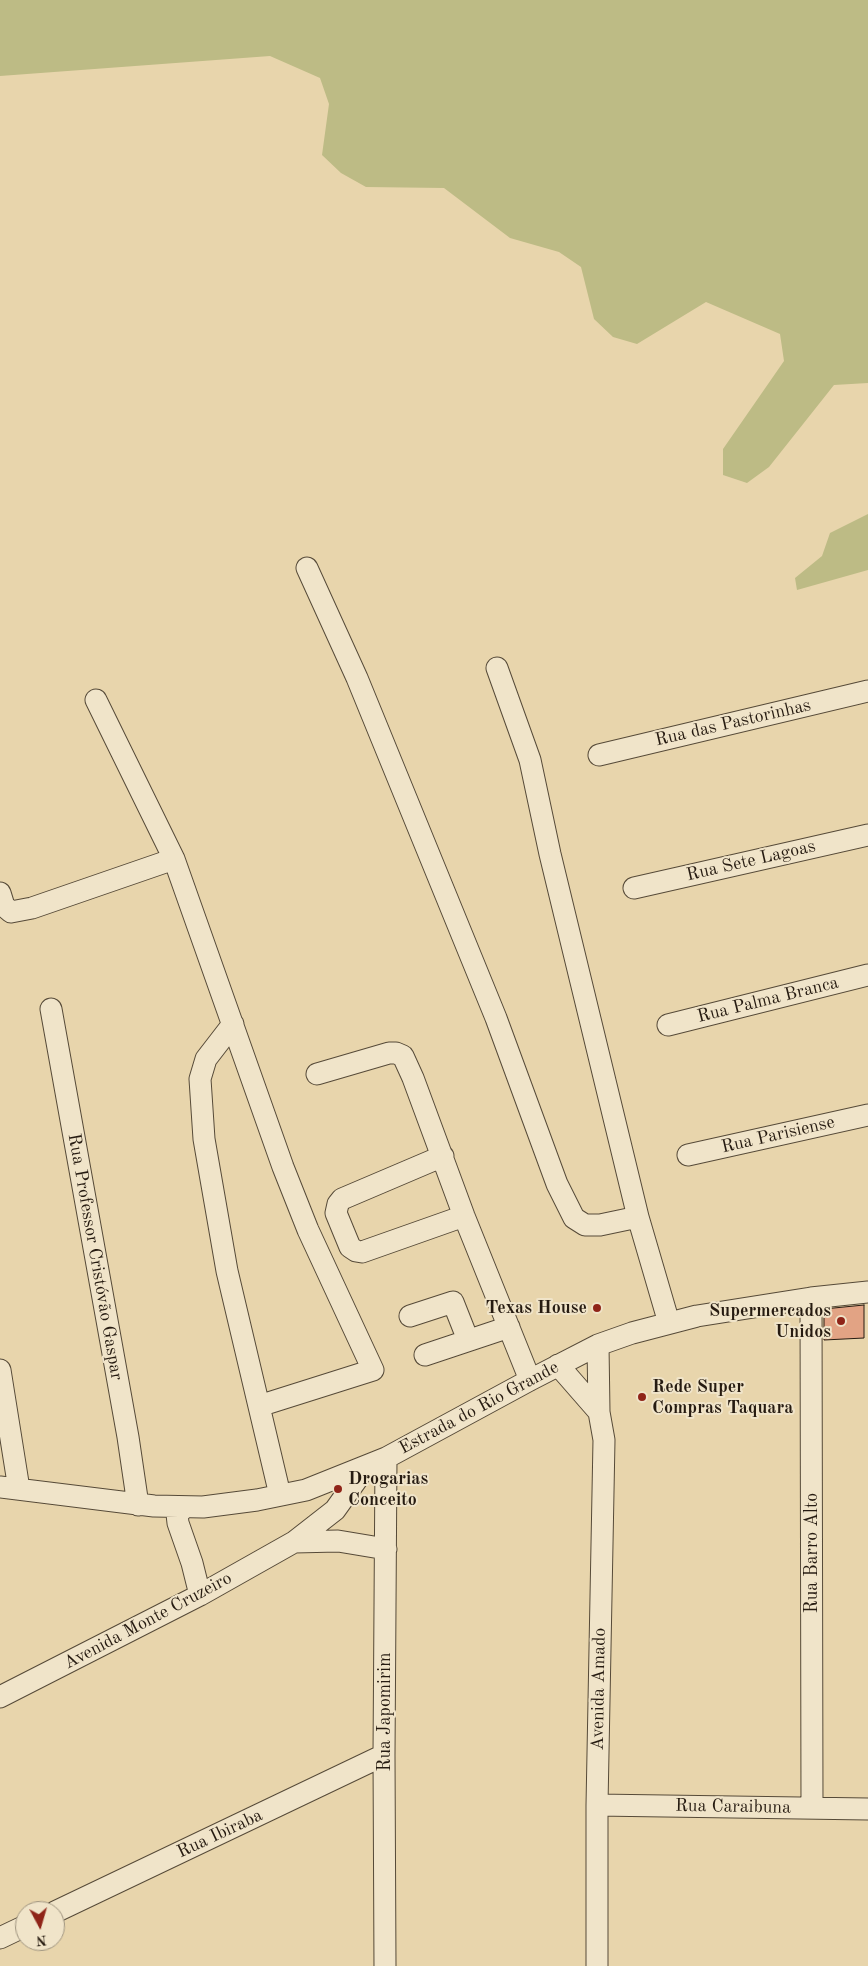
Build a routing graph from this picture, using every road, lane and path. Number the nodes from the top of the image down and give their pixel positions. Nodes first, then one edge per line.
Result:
1 (307, 568) dead end
2 (497, 668) dead end
3 (868, 691) edge
4 (96, 700) dead end
5 (599, 755) dead end
6 (868, 835) edge
7 (174, 859) junction
8 (634, 888) dead end
9 (0, 893) edge
10 (868, 975) edge
11 (51, 1009) dead end
12 (233, 1024) junction
13 (668, 1025) dead end
14 (317, 1074) dead end
15 (868, 1116) edge
16 (442, 1156) junction
17 (688, 1156) dead end
18 (464, 1216) junction
19 (638, 1217) junction
20 (868, 1292) edge
21 (812, 1298) junction
22 (410, 1316) dead end
23 (669, 1323) junction
24 (509, 1327) junction
25 (468, 1340) junction
26 (598, 1345) junction
27 (425, 1355) dead end
28 (558, 1365) junction
29 (0, 1370) edge
30 (530, 1380) junction
31 (259, 1406) junction
32 (599, 1412) junction
33 (386, 1458) junction
34 (364, 1468) junction
35 (9, 1488) edge
36 (280, 1496) junction
37 (146, 1505) junction
38 (181, 1515) junction
39 (294, 1542) junction
40 (386, 1549) junction
41 (200, 1595) junction
42 (0, 1697) edge
43 (384, 1755) junction
44 (597, 1805) junction
45 (812, 1808) junction
46 (868, 1809) edge
47 (65, 1907) edge
48 (15, 1931) edge
49 (0, 1938) edge
50 (385, 1966) edge
51 (597, 1966) edge

1 - 19 street
2 - 19 street
3 - 5 street, Rua das Pastorinhas
4 - 7 street
6 - 8 street, Rua Sete Lagoas
7 - 9 street
7 - 12 street
10 - 13 street, Rua Palma Branca
11 - 37 street, Rua Professor Cristóvão Gaspar
12 - 31 street
12 - 31 street
14 - 16 street
15 - 17 street, Rua Parisiense
16 - 18 street
16 - 18 street
18 - 24 street
19 - 23 street
20 - 21 street, Estrada do Rio Grande
21 - 23 street, Estrada do Rio Grande
21 - 45 street, Rua Barro Alto
22 - 25 street
23 - 26 street, Estrada do Rio Grande
24 - 25 street
24 - 30 street
25 - 27 street
26 - 28 street, Estrada do Rio Grande
26 - 32 street, Avenida Amado
28 - 30 street, Estrada do Rio Grande
28 - 32 street
29 - 35 street
30 - 33 street, Estrada do Rio Grande
31 - 36 street
32 - 44 street, Avenida Amado
33 - 34 street, Estrada do Rio Grande
33 - 40 street, Rua Japomirim
34 - 36 street, Estrada do Rio Grande
34 - 39 street, Avenida Monte Cruzeiro
35 - 37 street
36 - 38 street, Estrada do Rio Grande
37 - 38 street
38 - 41 street
39 - 40 street, Avenida Monte Cruzeiro
39 - 41 street, Avenida Monte Cruzeiro
40 - 43 street, Rua Japomirim
41 - 42 street, Avenida Monte Cruzeiro
43 - 47 street, Rua Ibiraba
43 - 50 street, Rua Japomirim
44 - 45 street, Rua Caraibuna
44 - 51 street, Avenida Amado
45 - 46 street, Rua Caraibuna
48 - 49 street

